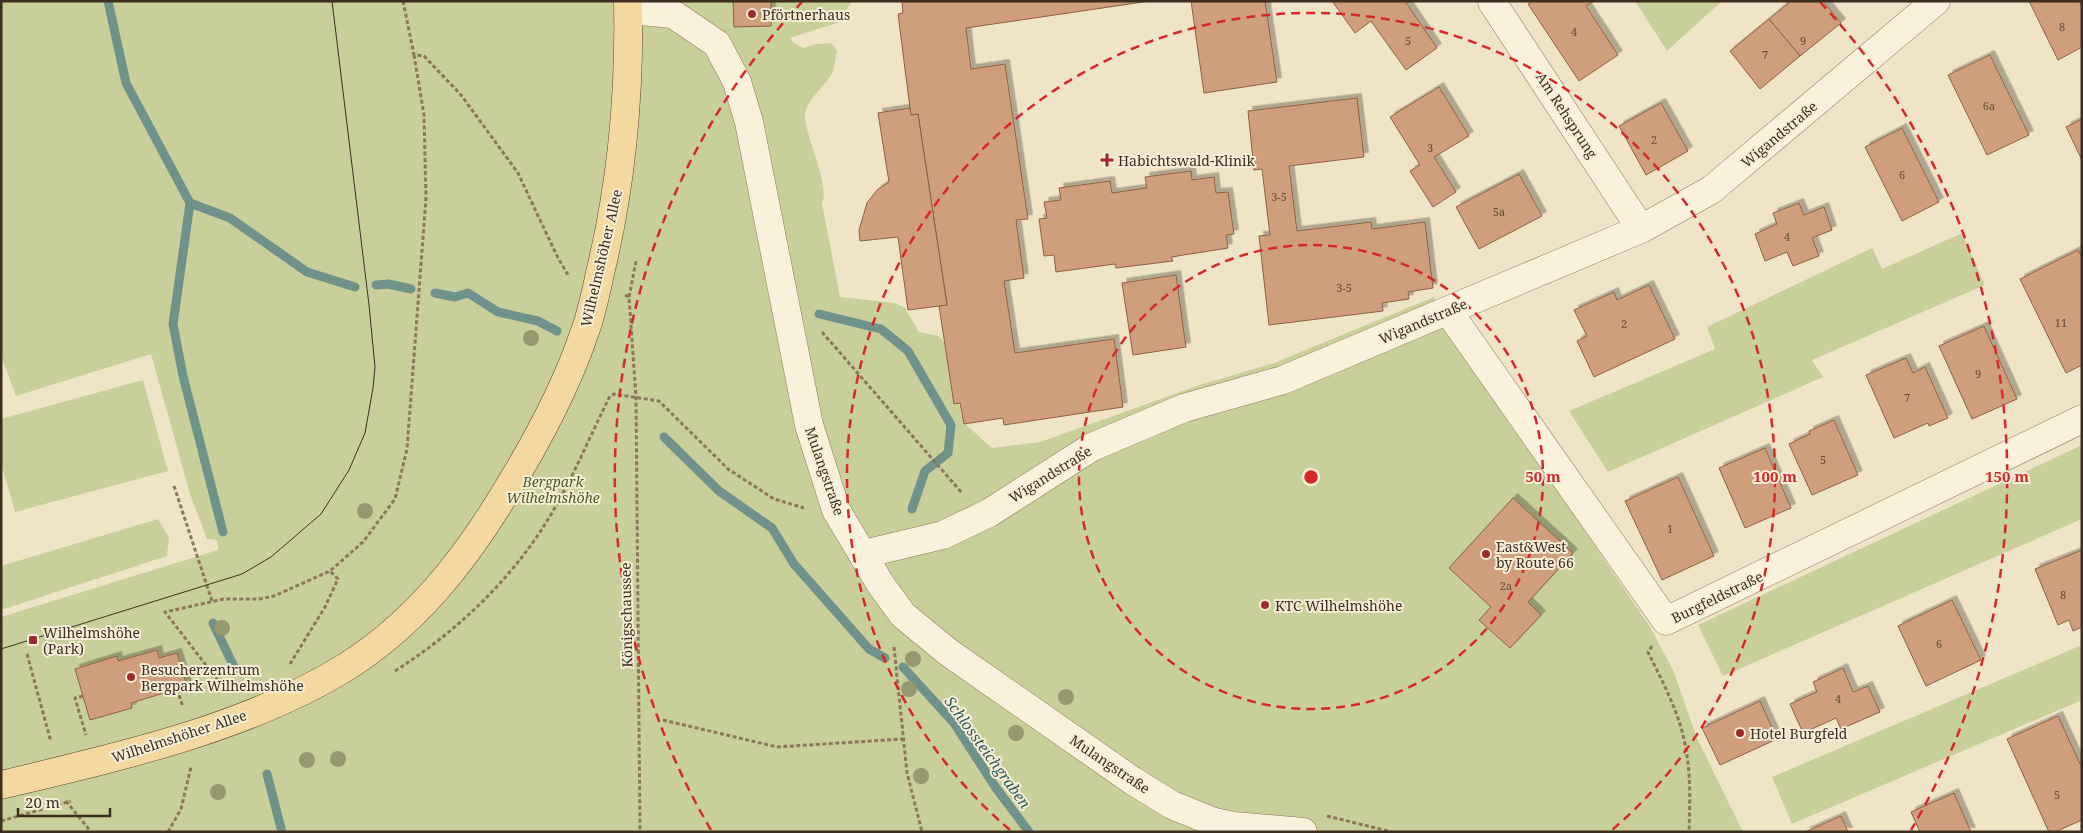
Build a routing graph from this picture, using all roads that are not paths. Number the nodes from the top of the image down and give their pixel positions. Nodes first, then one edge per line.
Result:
1 (1936, 1) edge
2 (1492, 2) edge
3 (628, 6) edge
4 (1641, 229) junction
5 (1448, 311) junction
6 (2082, 419) edge
7 (864, 557) junction
8 (1, 786) edge
9 (1303, 832) edge

1 - 4 street, Wigandstraße
2 - 4 street, Am Rehsprung
3 - 7 street, Mulangstraße
3 - 8 main road, Wilhelmshöher Allee
4 - 5 street, Wigandstraße
5 - 6 street, Burgfeldstraße
5 - 7 street, Wigandstraße
7 - 9 street, Mulangstraße

